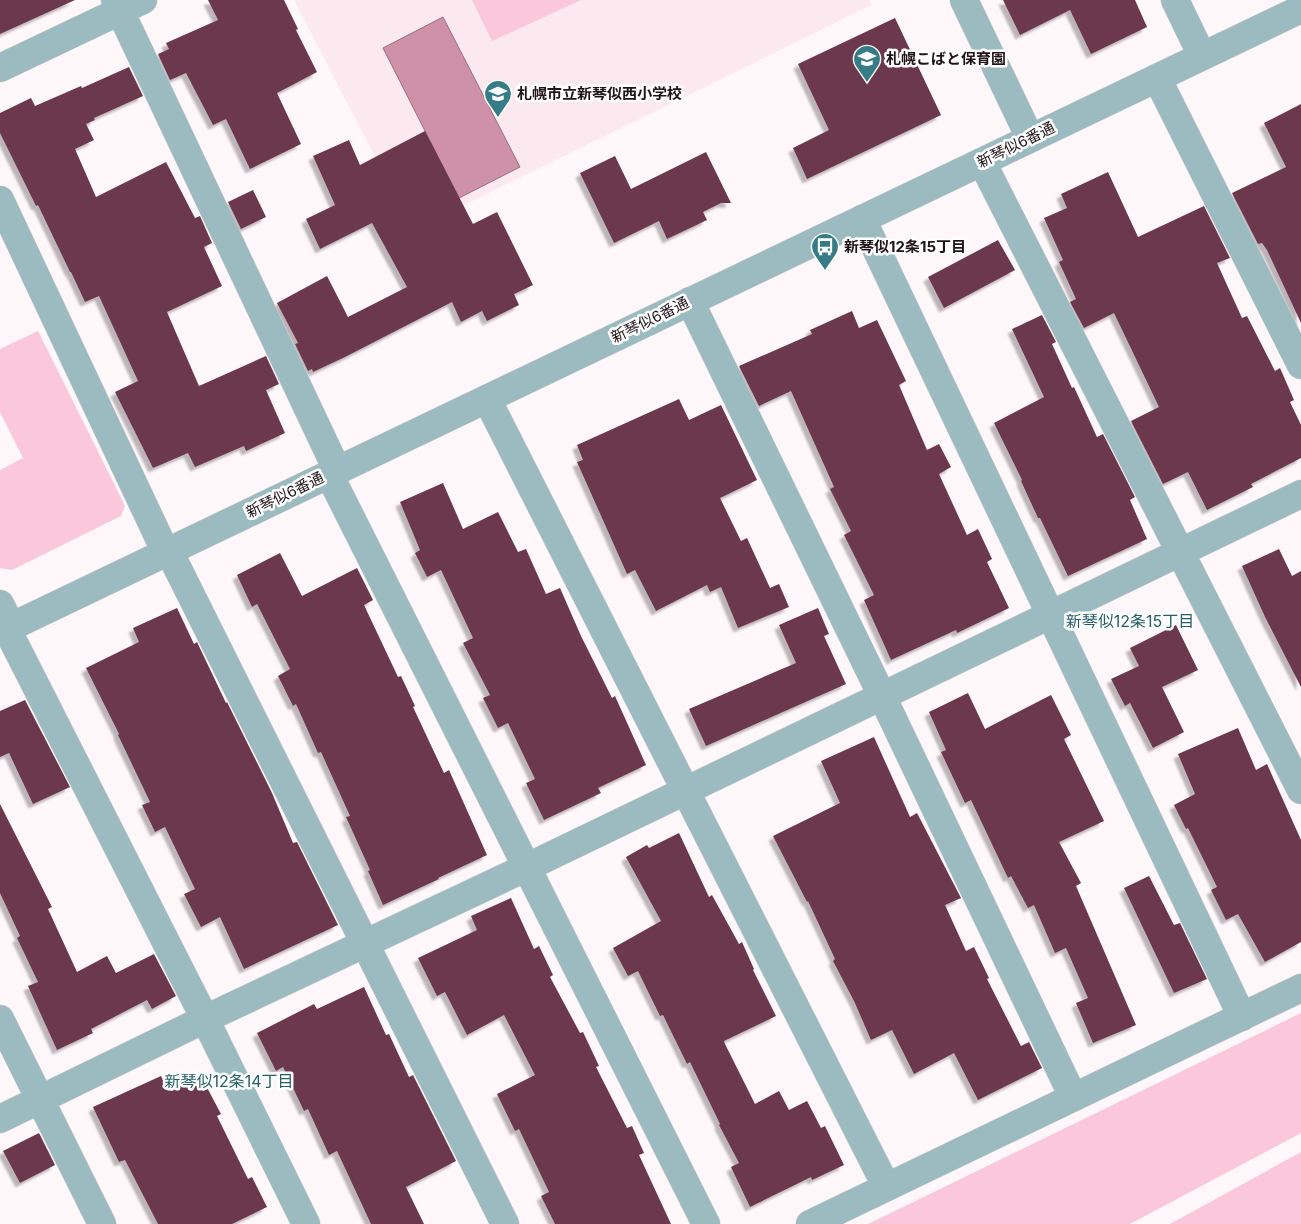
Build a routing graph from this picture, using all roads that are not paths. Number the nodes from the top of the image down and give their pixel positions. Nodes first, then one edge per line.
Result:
1 (964, 0) edge
2 (1175, 0) edge
3 (126, 4) edge
4 (1301, 9) edge
5 (1202, 56) junction
6 (0, 68) edge
7 (1157, 78) junction
8 (1030, 138) junction
9 (982, 162) junction
10 (0, 200) edge
11 (862, 219) junction
12 (690, 301) junction
13 (1301, 365) edge
14 (487, 398) junction
15 (333, 472) junction
16 (1301, 494) edge
17 (167, 552) junction
18 (1182, 553) junction
19 (1051, 616) junction
20 (5, 623) edge
21 (882, 696) junction
22 (1301, 790) edge
23 (686, 791) junction
24 (526, 868) junction
25 (366, 944) junction
26 (1301, 988) edge
27 (1242, 1016) junction
28 (204, 1019) junction
29 (0, 1020) edge
30 (1073, 1098) junction
31 (40, 1100) junction
32 (0, 1119) edge
33 (886, 1186) junction
34 (102, 1224) edge
35 (306, 1224) edge
36 (505, 1224) edge
37 (706, 1224) edge
38 (810, 1224) edge

1 - 8 street
2 - 5 street
3 - 6 street
3 - 15 street
4 - 5 street, 新琴似6番通
5 - 7 street, 新琴似6番通
7 - 8 street, 新琴似6番通
7 - 13 street
8 - 9 street, 新琴似6番通
9 - 11 street, 新琴似6番通
9 - 18 street
10 - 17 street
11 - 12 street, 新琴似6番通
11 - 19 street
12 - 14 street, 新琴似6番通
12 - 21 street
14 - 15 street, 新琴似6番通
14 - 23 street
15 - 17 street, 新琴似6番通
15 - 24 street
16 - 18 street
17 - 20 street, 新琴似6番通
17 - 25 street
18 - 19 street
18 - 22 street
19 - 21 street
19 - 27 street
20 - 28 street
21 - 23 street
21 - 30 street
23 - 24 street
23 - 33 street
24 - 25 street
24 - 37 street
25 - 28 street
25 - 36 street
26 - 27 street
27 - 30 street
28 - 31 street
28 - 35 street
29 - 31 street
30 - 33 street
31 - 32 street
31 - 34 street
33 - 38 street

